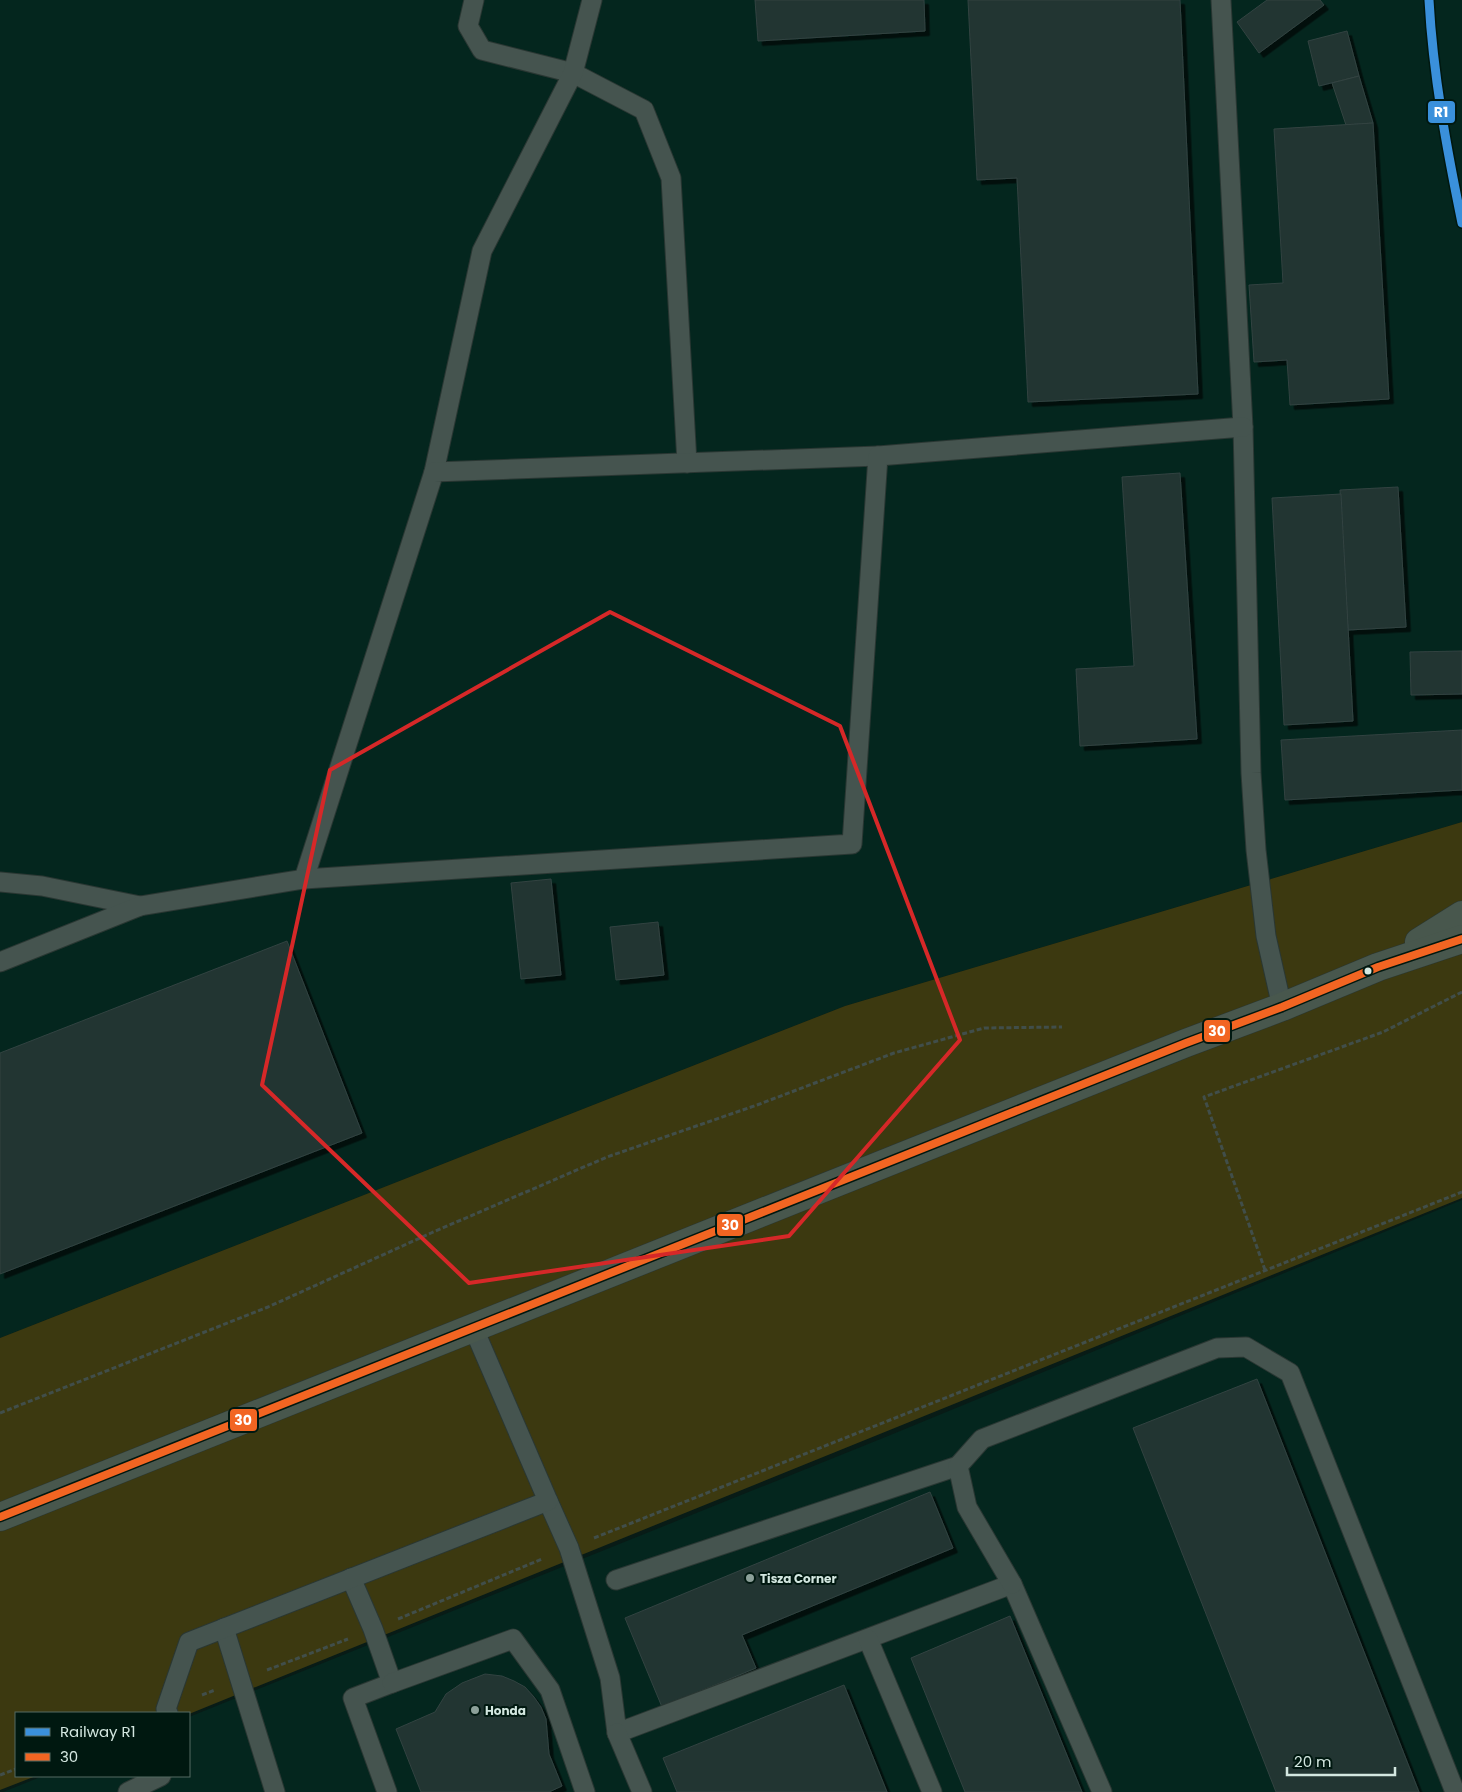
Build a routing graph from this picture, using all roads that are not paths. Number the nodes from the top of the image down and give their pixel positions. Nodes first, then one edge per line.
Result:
1 (474, 0) edge
2 (592, 0) edge
3 (1221, 0) edge
4 (573, 73) junction
5 (1243, 427) junction
6 (878, 456) junction
7 (687, 463) junction
8 (434, 472) junction
9 (304, 879) junction
10 (0, 882) edge
11 (140, 906) junction
12 (1462, 915) edge
13 (1462, 939) edge
14 (0, 962) edge
15 (1378, 968) junction
16 (1282, 1007) junction
17 (473, 1327) junction
18 (958, 1466) junction
19 (548, 1501) junction
20 (0, 1517) edge
21 (351, 1578) junction
22 (616, 1580) dead end
23 (1012, 1584) junction
24 (224, 1628) junction
25 (868, 1639) junction
26 (392, 1683) junction
27 (167, 1711) edge
28 (618, 1733) junction
29 (159, 1777) edge
30 (128, 1792) edge
31 (275, 1792) edge
32 (387, 1792) edge
33 (585, 1792) edge
34 (642, 1792) edge
35 (932, 1792) edge
36 (1102, 1792) edge
37 (1455, 1792) edge

1 - 4 lane
2 - 4 lane
3 - 5 lane
4 - 7 lane
4 - 8 lane
5 - 6 lane
5 - 16 lane
6 - 7 lane
6 - 9 lane
7 - 8 lane
8 - 9 lane
9 - 11 lane
10 - 11 lane
11 - 14 lane
12 - 15 main road
13 - 15 main road
15 - 16 main road
16 - 17 main road
17 - 19 lane
17 - 20 main road
18 - 22 lane
18 - 23 lane
18 - 37 lane
19 - 21 lane
19 - 28 lane
21 - 24 lane
21 - 26 lane
23 - 25 lane
23 - 36 lane
24 - 27 lane
24 - 31 lane
25 - 28 lane
25 - 35 lane
26 - 32 lane
26 - 33 lane
28 - 34 lane
29 - 30 lane

